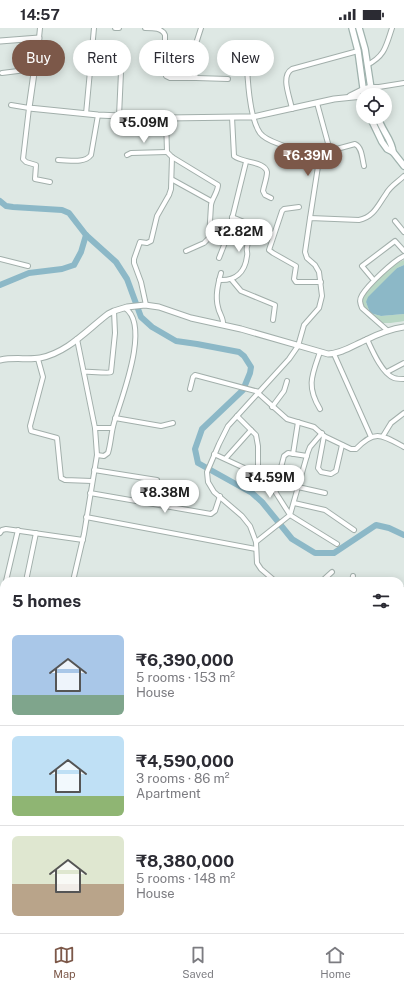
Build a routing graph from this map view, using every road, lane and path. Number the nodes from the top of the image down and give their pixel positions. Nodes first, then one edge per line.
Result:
1 (40, 28) edge
2 (94, 28) edge
3 (115, 28) edge
4 (119, 28) edge
5 (145, 28) edge
6 (201, 28) edge
7 (352, 28) edge
8 (359, 28) edge
9 (392, 28) edge
10 (38, 38) joint
11 (0, 41) edge
12 (358, 51) junction
13 (367, 64) junction
14 (12, 72) edge
15 (2, 73) dead end
16 (33, 76) edge
17 (121, 76) edge
18 (248, 76) edge
19 (196, 78) junction
20 (228, 79) dead end
21 (404, 83) edge
22 (371, 87) joint
23 (363, 88) edge
24 (379, 88) joint
25 (356, 96) edge
26 (317, 103) junction
27 (11, 106) dead end
28 (29, 108) junction
29 (292, 109) junction
30 (86, 114) junction
31 (98, 115) junction
32 (119, 116) junction
33 (232, 117) junction
34 (253, 117) junction
35 (166, 118) junction
36 (373, 124) edge
37 (381, 124) edge
38 (284, 146) dead end
39 (329, 147) junction
40 (167, 152) junction
41 (393, 152) junction
42 (127, 155) dead end
43 (172, 157) junction
44 (58, 160) dead end
45 (246, 162) junction
46 (364, 166) dead end
47 (404, 166) edge
48 (404, 176) edge
49 (172, 180) junction
50 (50, 182) dead end
51 (271, 198) dead end
52 (211, 201) junction
53 (299, 207) dead end
54 (232, 217) junction
55 (310, 218) junction
56 (395, 221) dead end
57 (256, 227) junction
58 (210, 230) junction
59 (404, 232) edge
60 (273, 234) junction
61 (228, 235) junction
62 (186, 251) dead end
63 (404, 251) edge
64 (404, 256) edge
65 (219, 258) dead end
66 (0, 259) edge
67 (28, 266) dead end
68 (221, 273) dead end
69 (372, 278) dead end
70 (231, 279) junction
71 (219, 280) junction
72 (321, 282) junction
73 (145, 305) junction
74 (126, 308) junction
75 (114, 310) junction
76 (273, 320) dead end
77 (223, 325) junction
78 (404, 327) edge
79 (388, 331) junction
80 (367, 339) junction
81 (77, 340) junction
82 (298, 346) junction
83 (320, 352) junction
84 (334, 354) junction
85 (38, 359) junction
86 (0, 360) edge
87 (404, 363) edge
88 (84, 372) junction
89 (387, 372) junction
90 (404, 379) edge
91 (287, 381) dead end
92 (190, 389) dead end
93 (258, 392) junction
94 (272, 407) junction
95 (320, 409) dead end
96 (404, 413) edge
97 (237, 416) junction
98 (115, 418) junction
99 (173, 422) dead end
100 (298, 422) junction
101 (95, 428) junction
102 (112, 428) junction
103 (251, 430) junction
104 (323, 435) junction
105 (384, 436) junction
106 (371, 437) junction
107 (342, 445) junction
108 (404, 447) edge
109 (214, 454) junction
110 (293, 454) junction
111 (97, 456) junction
112 (307, 456) junction
113 (226, 458) junction
114 (94, 470) junction
115 (157, 480) dead end
116 (92, 481) junction
117 (298, 488) junction
118 (90, 493) junction
119 (325, 493) dead end
120 (220, 496) junction
121 (294, 503) junction
122 (290, 515) junction
123 (86, 517) junction
124 (18, 530) junction
125 (354, 530) dead end
126 (0, 533) edge
127 (36, 533) junction
128 (83, 540) junction
129 (256, 542) junction
130 (337, 544) dead end
131 (256, 549) junction
132 (332, 572) dead end
133 (7, 577) edge
134 (27, 577) edge
135 (74, 577) edge
136 (270, 577) edge
137 (326, 577) edge

1 - 10 street
2 - 30 street
3 - 4 street
5 - 19 street
6 - 19 street
7 - 12 main road
8 - 13 main road
9 - 13 street
10 - 11 street
12 - 23 main road
12 - 29 street
13 - 22 main road
14 - 15 street
16 - 28 street
17 - 32 street
18 - 34 street
19 - 20 street
21 - 24 street
22 - 24 street
25 - 26 street
26 - 29 street
26 - 39 street
27 - 28 street
28 - 30 street
28 - 50 street
29 - 34 street
30 - 31 street
31 - 32 street
31 - 44 street
32 - 35 street
33 - 34 street
33 - 35 street
33 - 45 street
34 - 38 street
35 - 40 street
36 - 41 main road
37 - 41 main road
39 - 46 street
39 - 55 street
40 - 42 street
40 - 43 street
41 - 47 main road
43 - 49 street
43 - 52 street
45 - 51 street
45 - 54 street
48 - 55 street
49 - 52 street
49 - 73 street
52 - 58 street
53 - 60 street
54 - 57 street
54 - 61 street
55 - 72 street
56 - 59 street
57 - 60 street
57 - 70 street
58 - 61 street
58 - 62 street
60 - 72 street
61 - 65 street
63 - 69 street
64 - 79 street
66 - 67 street
68 - 71 street
70 - 71 street
70 - 76 street
71 - 77 street
72 - 82 street
73 - 74 street
73 - 77 street
74 - 75 street
74 - 98 street
75 - 81 street
75 - 88 street
77 - 82 street
78 - 79 street
79 - 80 street
80 - 84 street
80 - 89 street
81 - 85 street
81 - 88 street
82 - 83 street
82 - 93 street
83 - 84 street
83 - 95 street
84 - 106 street
85 - 86 street
85 - 116 street
87 - 89 street
88 - 101 street
89 - 90 street
91 - 94 street
92 - 93 street
93 - 94 street
93 - 97 street
94 - 100 street
96 - 105 street
97 - 103 street
97 - 109 street
98 - 99 street
98 - 102 street
100 - 104 street
100 - 110 street
101 - 102 street
101 - 111 street
102 - 111 street
103 - 113 street
103 - 113 street
104 - 107 street
104 - 107 street
104 - 112 street
105 - 106 street
105 - 108 street
106 - 107 street
109 - 113 street
109 - 120 street
110 - 112 street
110 - 122 street
111 - 114 street
112 - 117 street
114 - 115 street
114 - 116 street
116 - 118 street
117 - 119 street
117 - 121 street
118 - 120 street
118 - 123 street
120 - 129 street
121 - 122 street
121 - 125 street
122 - 129 street
122 - 130 street
123 - 128 street
123 - 131 street
124 - 126 street
124 - 127 street
124 - 133 street
127 - 128 street
127 - 134 street
128 - 135 street
129 - 131 street
131 - 136 street
132 - 137 street

